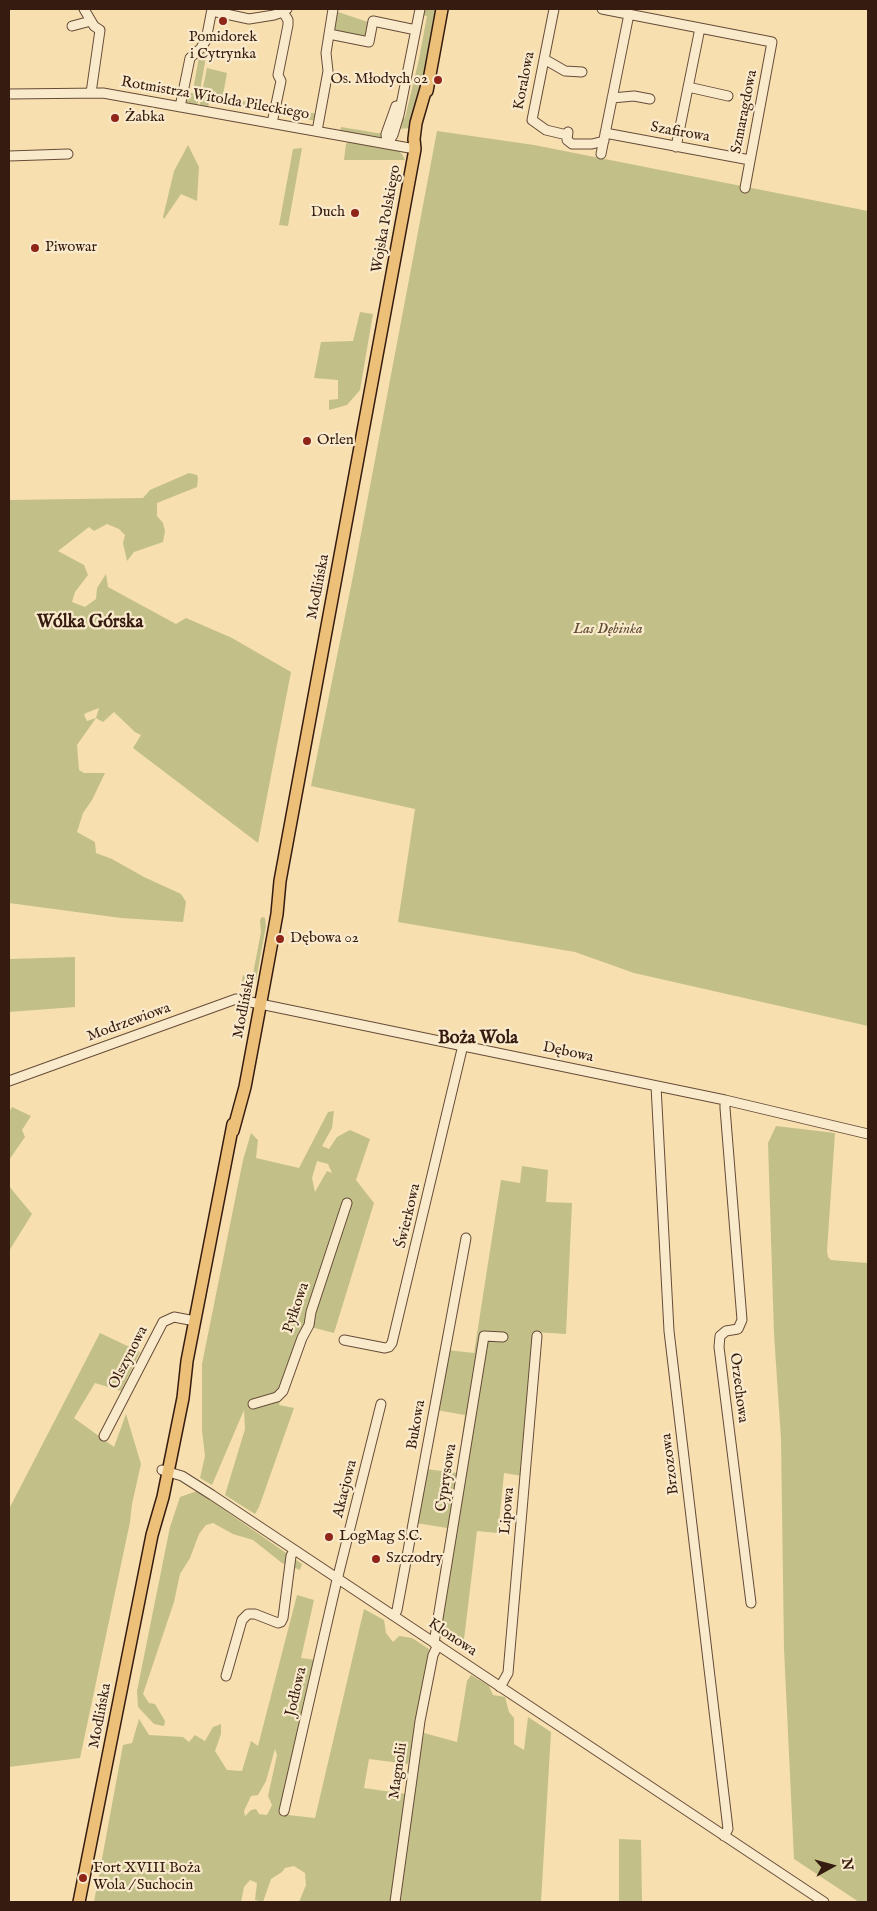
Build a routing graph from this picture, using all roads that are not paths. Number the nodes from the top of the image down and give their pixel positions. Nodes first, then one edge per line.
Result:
1 (84, 9) edge
2 (333, 9) edge
3 (420, 9) edge
4 (442, 9) edge
5 (554, 9) edge
6 (602, 9) edge
7 (212, 10) edge
8 (283, 10) edge
9 (643, 13) edge
10 (629, 14) junction
11 (91, 21) junction
12 (72, 26) dead end
13 (700, 28) junction
14 (416, 30) junction
15 (329, 34) junction
16 (544, 59) junction
17 (582, 72) dead end
18 (688, 87) junction
19 (91, 93) junction
20 (9, 94) edge
21 (728, 96) dead end
22 (612, 98) junction
23 (650, 99) dead end
24 (180, 107) junction
25 (272, 123) junction
26 (317, 131) junction
27 (605, 137) junction
28 (388, 144) junction
29 (676, 147) junction
30 (415, 149) junction
31 (68, 154) dead end
32 (601, 154) dead end
33 (9, 156) edge
34 (750, 160) junction
35 (745, 188) dead end
36 (389, 294) joint
37 (257, 1002) junction
38 (463, 1045) junction
39 (9, 1081) edge
40 (656, 1086) junction
41 (725, 1100) junction
42 (868, 1134) edge
43 (347, 1203) dead end
44 (466, 1238) dead end
45 (195, 1321) junction
46 (537, 1336) dead end
47 (503, 1337) dead end
48 (344, 1340) dead end
49 (253, 1404) dead end
50 (381, 1404) dead end
51 (104, 1436) dead end
52 (165, 1470) junction
53 (294, 1550) junction
54 (338, 1579) junction
55 (751, 1603) dead end
56 (394, 1616) junction
57 (436, 1644) junction
58 (226, 1676) dead end
59 (500, 1687) junction
60 (284, 1811) dead end
61 (724, 1836) junction
62 (79, 1902) edge
63 (395, 1902) edge
64 (824, 1902) edge

1 - 11 street
2 - 15 street
3 - 14 street, Wojska Polskiego
4 - 30 main road, Wojska Polskiego
5 - 16 street, Koralowa
6 - 10 street
7 - 8 street
7 - 24 street
8 - 25 street
9 - 10 street
9 - 13 street
10 - 22 street
11 - 12 street
11 - 19 street
13 - 18 street
13 - 34 street, Szmaragdowa
14 - 15 street
14 - 28 street, Wojska Polskiego
15 - 26 street
16 - 17 street
16 - 27 street, Koralowa
18 - 21 street
18 - 29 street
19 - 20 street, Rotmistrza Witolda Pileckiego
19 - 24 street, Rotmistrza Witolda Pileckiego
22 - 23 street
22 - 27 street
24 - 25 street, Rotmistrza Witolda Pileckiego
25 - 26 street, Rotmistrza Witolda Pileckiego
26 - 28 street, Rotmistrza Witolda Pileckiego
27 - 29 street, Szafirowa
27 - 32 street
28 - 30 street, Rotmistrza Witolda Pileckiego
29 - 34 street, Szafirowa
30 - 36 main road, Wojska Polskiego
31 - 33 street
34 - 35 street, Szmaragdowa
36 - 37 main road, Modlińska
37 - 38 street, Dębowa
37 - 39 street, Modrzewiowa
37 - 45 main road, Modlińska
38 - 40 street, Dębowa
38 - 48 street, Świerkowa
40 - 41 street, Dębowa
40 - 61 street, Brzozowa
41 - 42 street, Dębowa
41 - 55 street, Orzechowa
43 - 49 street, Pyłkowa
44 - 56 street, Bukowa
45 - 51 street, Olszynowa
45 - 52 main road, Modlińska
46 - 59 street, Lipowa
47 - 57 street, Cyprysowa
50 - 54 street, Akacjowa
52 - 53 street, Klonowa
52 - 62 main road, Modlińska
53 - 54 street, Klonowa
53 - 58 street
54 - 56 street, Klonowa
54 - 60 street, Jodłowa
56 - 57 street, Klonowa
57 - 59 street, Klonowa
57 - 63 street, Magnolii
59 - 61 street, Klonowa
61 - 64 street, Klonowa

